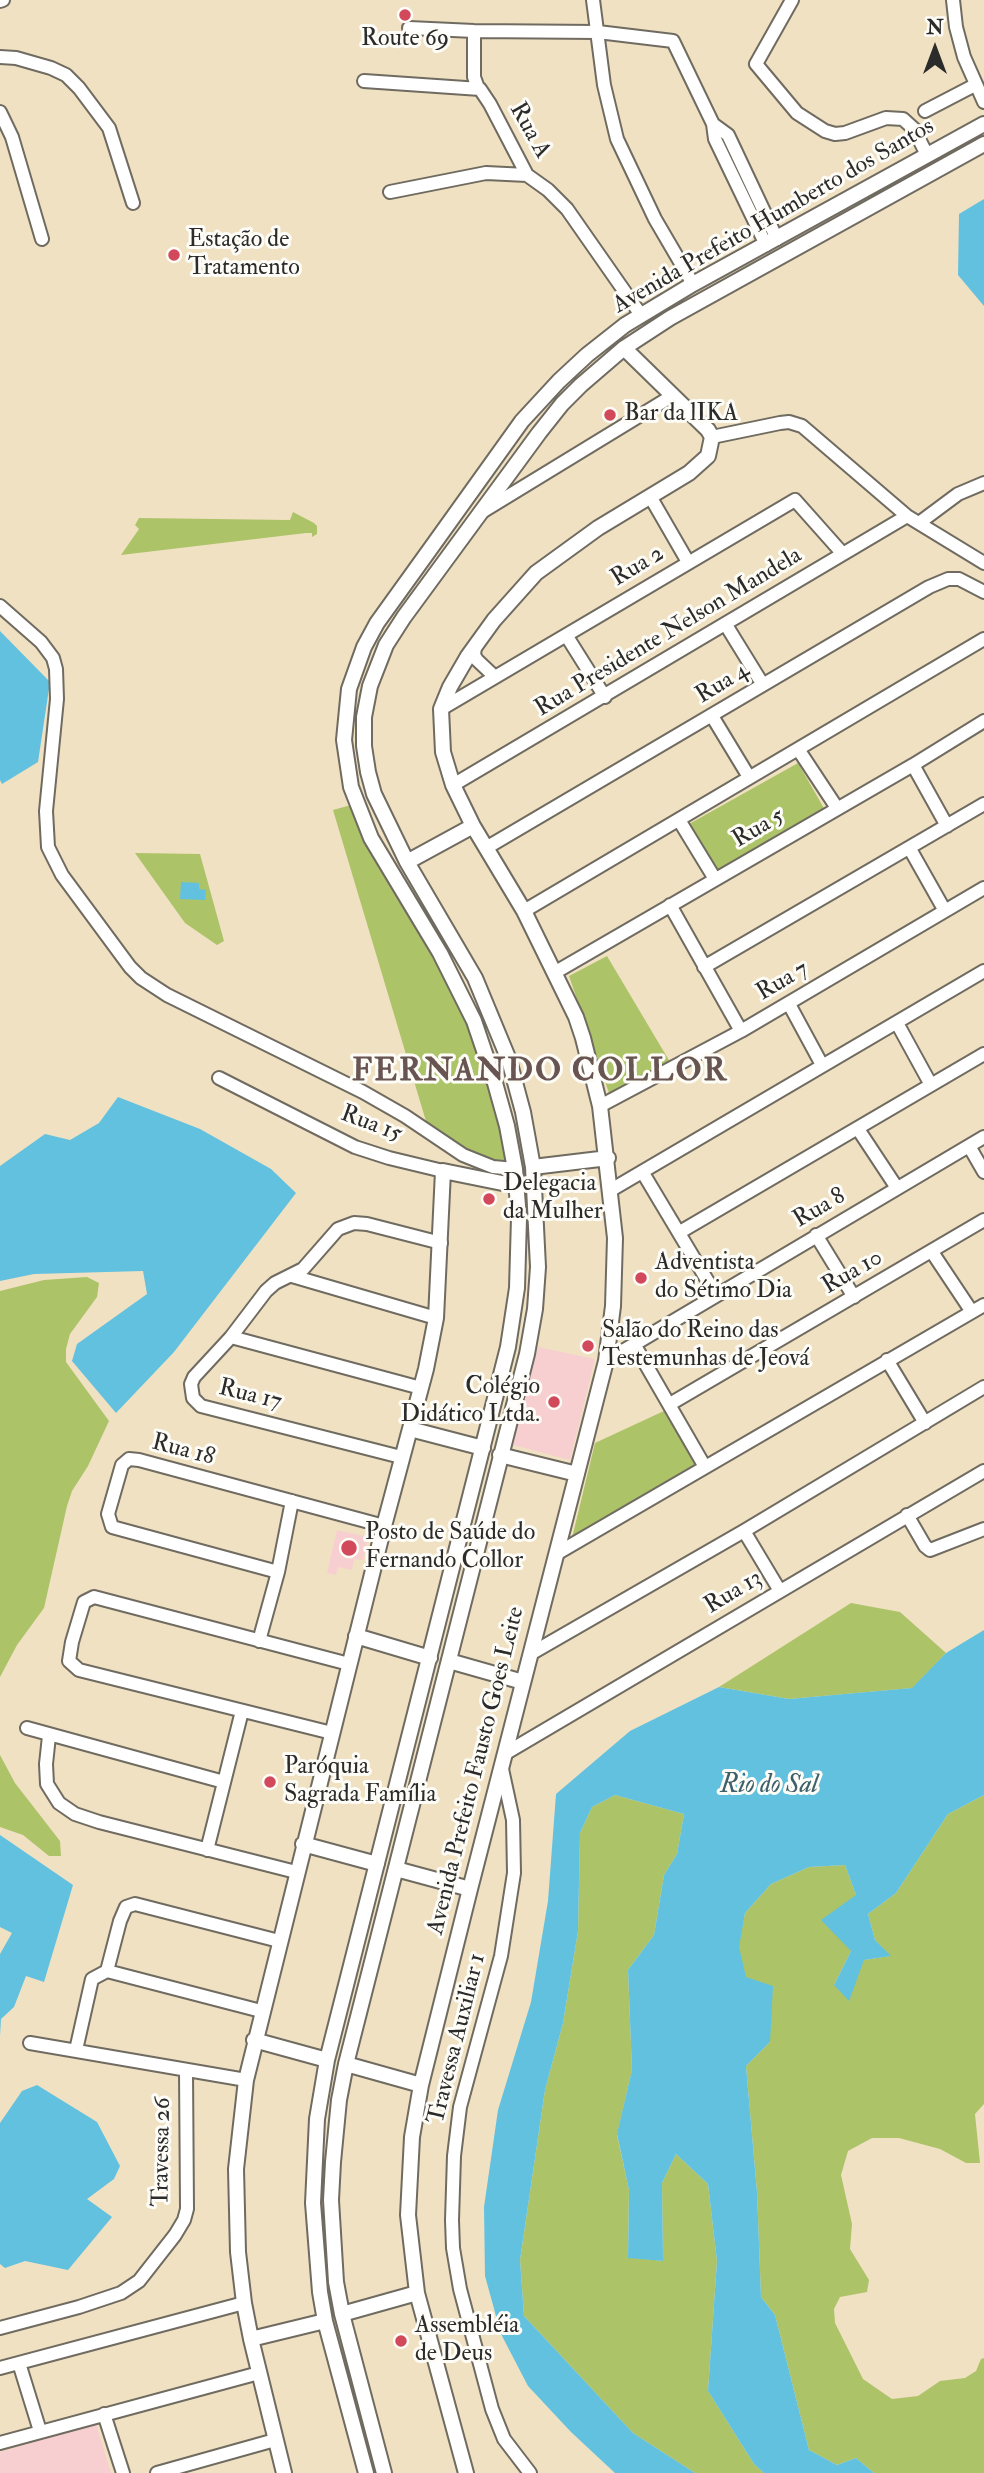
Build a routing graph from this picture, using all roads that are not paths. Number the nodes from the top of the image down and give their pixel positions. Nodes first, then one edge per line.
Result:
1 (593, 0) edge
2 (792, 0) edge
3 (953, 0) edge
4 (409, 27) dead end
5 (474, 32) junction
6 (598, 32) junction
7 (0, 57) edge
8 (364, 81) dead end
9 (975, 85) junction
10 (478, 88) junction
11 (984, 102) edge
12 (925, 111) dead end
13 (0, 112) edge
14 (984, 124) edge
15 (984, 144) edge
16 (927, 155) junction
17 (527, 175) junction
18 (390, 192) dead end
19 (133, 203) dead end
20 (802, 225) junction
21 (42, 239) dead end
22 (811, 240) junction
23 (771, 242) junction
24 (693, 284) junction
25 (641, 315) junction
26 (624, 348) junction
27 (672, 396) junction
28 (712, 437) junction
29 (984, 483) edge
30 (651, 498) junction
31 (476, 516) junction
32 (907, 516) junction
33 (919, 523) junction
34 (436, 541) junction
35 (451, 551) junction
36 (843, 554) junction
37 (688, 562) junction
38 (984, 563) edge
39 (984, 592) edge
40 (0, 606) edge
41 (726, 625) junction
42 (566, 635) junction
43 (984, 639) edge
44 (475, 646) junction
45 (495, 677) junction
46 (763, 685) junction
47 (605, 697) junction
48 (441, 709) junction
49 (712, 716) junction
50 (984, 721) edge
51 (798, 749) junction
52 (913, 765) junction
53 (749, 778) junction
54 (453, 785) junction
55 (984, 804) edge
56 (836, 808) junction
57 (679, 820) junction
58 (473, 826) junction
59 (947, 826) junction
60 (486, 848) junction
61 (910, 849) junction
62 (407, 862) junction
63 (715, 879) junction
64 (984, 888) edge
65 (670, 905) junction
66 (524, 911) junction
67 (945, 911) junction
68 (704, 967) junction
69 (984, 971) edge
70 (554, 973) junction
71 (789, 1004) junction
72 (897, 1023) junction
73 (741, 1031) junction
74 (984, 1054) edge
75 (822, 1065) junction
76 (219, 1078) dead end
77 (931, 1085) junction
78 (600, 1106) junction
79 (858, 1129) junction
80 (984, 1137) edge
81 (969, 1146) junction
82 (608, 1158) junction
83 (533, 1167) junction
84 (515, 1169) junction
85 (443, 1171) junction
86 (984, 1172) edge
87 (643, 1173) junction
88 (517, 1186) junction
89 (897, 1188) junction
90 (611, 1190) junction
91 (984, 1220) edge
92 (680, 1232) junction
93 (816, 1235) junction
94 (441, 1243) junction
95 (932, 1252) junction
96 (292, 1276) junction
97 (716, 1295) junction
98 (854, 1297) junction
99 (984, 1305) edge
100 (972, 1312) junction
101 (436, 1318) junction
102 (514, 1319) junction
103 (533, 1327) junction
104 (231, 1337) junction
105 (634, 1344) junction
106 (887, 1360) junction
107 (606, 1361) junction
108 (421, 1388) junction
109 (984, 1388) edge
110 (670, 1404) junction
111 (925, 1423) junction
112 (410, 1429) junction
113 (483, 1448) junction
114 (500, 1455) junction
115 (401, 1457) junction
116 (705, 1467) junction
117 (984, 1471) edge
118 (577, 1474) junction
119 (292, 1501) junction
120 (907, 1515) junction
121 (384, 1526) junction
122 (984, 1528) edge
123 (744, 1531) junction
124 (555, 1554) junction
125 (278, 1572) junction
126 (779, 1591) junction
127 (356, 1636) junction
128 (259, 1641) junction
129 (532, 1653) junction
130 (430, 1658) junction
131 (449, 1661) junction
132 (349, 1664) junction
133 (523, 1682) junction
134 (242, 1711) junction
135 (27, 1728) dead end
136 (332, 1733) junction
137 (49, 1736) junction
138 (506, 1753) junction
139 (502, 1769) junction
140 (224, 1782) junction
141 (303, 1844) junction
142 (207, 1850) junction
143 (377, 1864) junction
144 (396, 1869) junction
145 (296, 1872) junction
146 (470, 1889) junction
147 (279, 1941) junction
148 (107, 1971) junction
149 (261, 2011) junction
150 (254, 2040) junction
151 (30, 2043) dead end
152 (76, 2050) junction
153 (327, 2060) junction
154 (346, 2064) junction
155 (186, 2071) junction
156 (246, 2080) junction
157 (421, 2085) junction
158 (417, 2293) junction
159 (244, 2303) junction
160 (342, 2314) junction
161 (324, 2321) junction
162 (0, 2328) edge
163 (251, 2339) junction
164 (19, 2363) junction
165 (0, 2368) edge
166 (259, 2373) junction
167 (104, 2414) junction
168 (40, 2431) junction
169 (275, 2440) junction
170 (0, 2443) edge
171 (123, 2473) edge
172 (157, 2473) edge
173 (284, 2473) edge
174 (366, 2473) edge
175 (384, 2473) edge
176 (466, 2473) edge
177 (530, 2473) edge

1 - 6 street
2 - 16 street
3 - 9 street
4 - 5 street
5 - 6 street
5 - 10 street
6 - 23 street
6 - 24 street
7 - 19 street
8 - 10 street, Rua A
9 - 11 street
9 - 12 street
10 - 17 street, Rua A
13 - 21 street
14 - 16 street, Avenida Prefeito Humberto dos Santos
15 - 22 street, Avenida Prefeito Humberto dos Santos
16 - 20 street, Avenida Prefeito Humberto dos Santos
17 - 18 street
17 - 25 street, Rua A
20 - 22 street
20 - 23 street, Avenida Prefeito Humberto dos Santos
22 - 26 street, Avenida Prefeito Humberto dos Santos
23 - 24 street, Avenida Prefeito Humberto dos Santos
24 - 25 street, Avenida Prefeito Humberto dos Santos
25 - 34 street, Avenida Prefeito Humberto dos Santos
26 - 27 street
26 - 31 street, Avenida Prefeito Humberto dos Santos
27 - 28 street
27 - 31 street
28 - 30 street, Avenida Prefeito Fausto Goes Leite
28 - 32 street
29 - 33 street
30 - 37 street
30 - 44 street, Avenida Prefeito Fausto Goes Leite
31 - 35 street, Avenida Prefeito Humberto dos Santos
32 - 33 street
32 - 36 street, Rua Presidente Nelson Mandela
33 - 38 street
34 - 35 street
34 - 84 street, Avenida Prefeito Humberto dos Santos
35 - 62 street, Avenida Prefeito Humberto dos Santos
36 - 37 street, Rua 2
36 - 41 street, Rua Presidente Nelson Mandela
37 - 42 street, Rua 2
39 - 46 street, Rua 4
40 - 84 street
41 - 46 street
41 - 47 street, Rua Presidente Nelson Mandela
42 - 45 street, Rua 2
42 - 47 street
43 - 51 street
44 - 45 street
44 - 48 street, Avenida Prefeito Fausto Goes Leite
45 - 48 street, Rua 2
46 - 49 street, Rua 4
47 - 54 street, Rua Presidente Nelson Mandela
48 - 54 street, Avenida Prefeito Fausto Goes Leite
49 - 53 street
49 - 60 street, Rua 4
50 - 52 street, Rua 5
51 - 53 street
51 - 56 street
52 - 56 street, Rua 5
52 - 59 street
53 - 57 street
54 - 58 street, Avenida Prefeito Fausto Goes Leite
55 - 59 street
56 - 63 street, Rua 5
57 - 63 street
57 - 66 street
58 - 60 street, Avenida Prefeito Fausto Goes Leite
58 - 62 street
59 - 61 street
60 - 66 street, Avenida Prefeito Fausto Goes Leite
61 - 67 street
61 - 68 street
62 - 83 street, Avenida Prefeito Humberto dos Santos
63 - 65 street, Rua 5
64 - 67 street, Rua 7
65 - 68 street
65 - 70 street, Rua 5
66 - 70 street, Avenida Prefeito Fausto Goes Leite
67 - 71 street, Rua 7
68 - 73 street
69 - 72 street
70 - 78 street, Avenida Prefeito Fausto Goes Leite
71 - 73 street, Rua 7
71 - 75 street
72 - 75 street
72 - 77 street
73 - 78 street, Rua 7
74 - 77 street, Rua 8
75 - 87 street
76 - 85 street, Rua 15
77 - 79 street, Rua 8
78 - 82 street, Avenida Prefeito Fausto Goes Leite
79 - 89 street
79 - 92 street, Rua 8
80 - 81 street, Rua 8
81 - 86 street
81 - 89 street, Rua 8
82 - 83 street
82 - 90 street, Avenida Prefeito Fausto Goes Leite
83 - 103 street, Avenida Prefeito Humberto dos Santos
84 - 88 street, Avenida Prefeito Humberto dos Santos
85 - 88 street, Rua 15
85 - 94 street
87 - 90 street
87 - 92 street
88 - 102 street, Avenida Prefeito Humberto dos Santos
89 - 93 street, Rua 8
90 - 107 street, Avenida Prefeito Fausto Goes Leite
91 - 95 street, Rua 10
92 - 97 street
93 - 97 street, Rua 8
93 - 98 street
94 - 96 street
94 - 101 street
95 - 98 street, Rua 10
95 - 100 street
96 - 101 street
96 - 104 street
97 - 105 street, Rua 8
98 - 110 street, Rua 10
99 - 100 street
100 - 106 street
101 - 108 street
102 - 103 street
102 - 113 street, Avenida Prefeito Humberto dos Santos
103 - 114 street, Avenida Prefeito Humberto dos Santos
104 - 108 street
104 - 115 street, Rua 17
105 - 107 street, Rua 8
105 - 110 street
106 - 111 street
106 - 116 street
107 - 118 street, Avenida Prefeito Fausto Goes Leite
108 - 112 street
109 - 111 street, Rua 13
110 - 116 street
111 - 123 street, Rua 13
112 - 113 street
112 - 115 street
113 - 130 street, Avenida Prefeito Humberto dos Santos
114 - 118 street
114 - 131 street, Avenida Prefeito Humberto dos Santos
115 - 121 street
116 - 124 street
117 - 120 street, Rua 13
118 - 124 street, Avenida Prefeito Fausto Goes Leite
119 - 121 street, Rua 18
119 - 125 street
119 - 125 street, Rua 18
120 - 122 street
120 - 126 street, Rua 13
121 - 127 street
123 - 126 street
123 - 129 street, Rua 13
124 - 129 street, Avenida Prefeito Fausto Goes Leite
125 - 128 street
126 - 138 street, Rua 13
127 - 130 street
127 - 132 street
128 - 132 street
128 - 134 street
129 - 133 street, Avenida Prefeito Fausto Goes Leite
130 - 143 street, Avenida Prefeito Humberto dos Santos
131 - 133 street
131 - 144 street, Avenida Prefeito Humberto dos Santos
132 - 136 street
133 - 138 street, Avenida Prefeito Fausto Goes Leite
134 - 136 street
134 - 140 street
135 - 137 street
136 - 141 street
137 - 140 street
137 - 142 street
138 - 139 street, Avenida Prefeito Fausto Goes Leite
139 - 146 street, Avenida Prefeito Fausto Goes Leite
139 - 177 street, Travessa Auxiliar 1
140 - 142 street
141 - 143 street
141 - 145 street
142 - 145 street
143 - 153 street, Avenida Prefeito Humberto dos Santos
144 - 146 street
144 - 154 street, Avenida Prefeito Humberto dos Santos
145 - 147 street
146 - 157 street, Avenida Prefeito Fausto Goes Leite
147 - 148 street
147 - 149 street
148 - 149 street
148 - 152 street
149 - 150 street
150 - 153 street
150 - 156 street
151 - 152 street
152 - 155 street
153 - 161 street, Avenida Prefeito Humberto dos Santos
154 - 157 street
154 - 160 street, Avenida Prefeito Humberto dos Santos
155 - 156 street
155 - 162 street, Travessa 26
156 - 159 street
157 - 158 street, Avenida Prefeito Fausto Goes Leite
158 - 160 street
158 - 176 street, Avenida Prefeito Fausto Goes Leite
159 - 163 street
159 - 164 street
160 - 175 street, Avenida Prefeito Humberto dos Santos
161 - 163 street
161 - 174 street, Avenida Prefeito Humberto dos Santos
163 - 166 street
164 - 165 street
164 - 168 street
166 - 167 street
166 - 169 street
167 - 168 street
167 - 171 street
168 - 170 street
169 - 172 street
169 - 173 street

